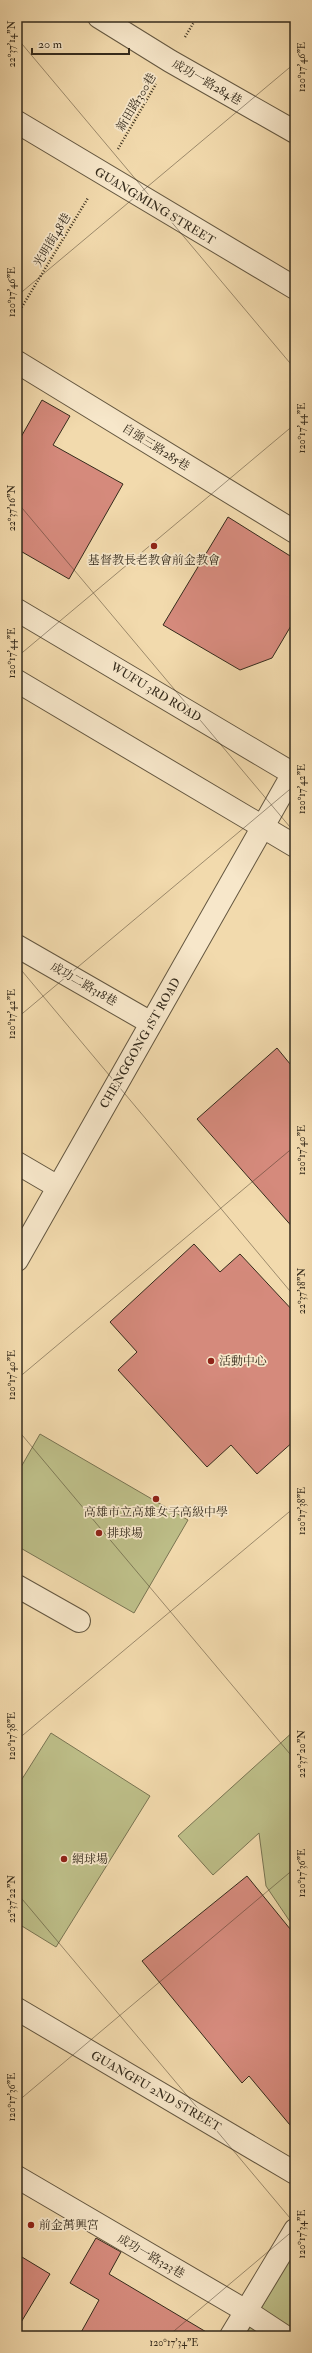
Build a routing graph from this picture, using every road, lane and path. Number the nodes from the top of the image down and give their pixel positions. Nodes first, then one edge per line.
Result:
1 (99, 17) edge
2 (197, 17) edge
3 (170, 61) junction
4 (17, 122) edge
5 (295, 132) edge
6 (102, 175) junction
7 (295, 288) edge
8 (17, 315) edge
9 (17, 362) edge
10 (295, 532) edge
11 (17, 610) edge
12 (17, 682) edge
13 (294, 773) edge
14 (263, 827) junction
15 (295, 846) edge
16 (17, 946) edge
17 (151, 1023) junction
18 (17, 1163) edge
19 (58, 1187) junction
20 (17, 1260) edge
21 (17, 1586) edge
22 (79, 1621) dead end
23 (17, 2009) edge
24 (295, 2173) edge
25 (17, 2177) edge
26 (295, 2230) edge
27 (246, 2311) junction
28 (232, 2336) edge
29 (284, 2336) edge

1 - 3 street, 成功一路284巷
2 - 3 path, 新田路300巷
3 - 5 street, 成功一路284巷
3 - 6 path, 新田路300巷
4 - 6 street, GUANGMING STREET
6 - 7 street, GUANGMING STREET
6 - 8 path, 光明街48巷
9 - 10 street, 自強三路285巷
11 - 13 street, WUFU 3RD ROAD
12 - 14 street
13 - 14 street, CHENGGONG 1ST ROAD
14 - 15 street
14 - 17 street, CHENGGONG 1ST ROAD
16 - 17 street, 成功二路318巷
17 - 19 street, CHENGGONG 1ST ROAD
18 - 19 street
19 - 20 street, CHENGGONG 1ST ROAD
21 - 22 street
23 - 24 street, GUANGFU 2ND STREET
25 - 27 street, 成功一路323巷
26 - 27 street
27 - 28 street
27 - 29 street, 成功一路323巷

